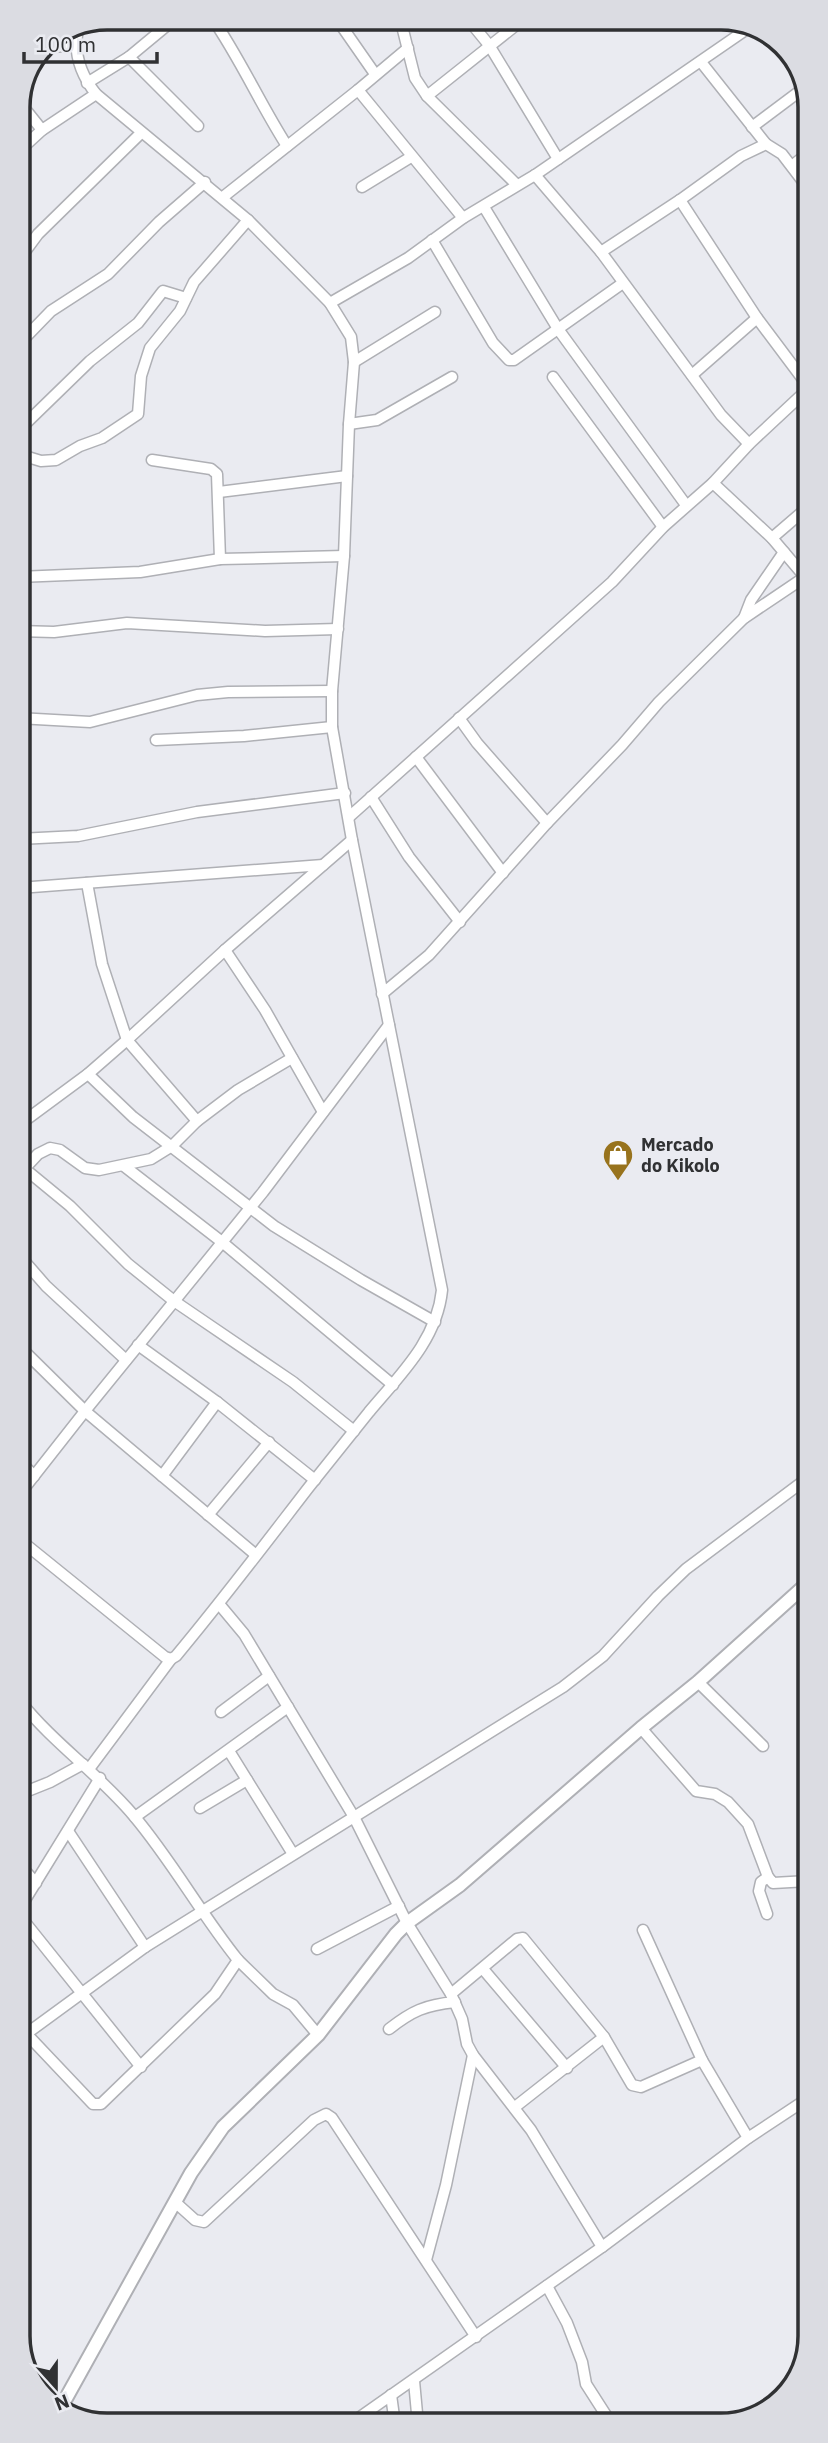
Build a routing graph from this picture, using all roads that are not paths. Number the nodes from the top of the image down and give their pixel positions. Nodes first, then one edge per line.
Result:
1 (162, 30) edge
2 (219, 30) edge
3 (344, 30) edge
4 (403, 30) edge
5 (477, 30) edge
6 (509, 30) edge
7 (742, 33) edge
8 (77, 36) edge
9 (75, 45) junction
10 (489, 45) junction
11 (59, 46) edge
12 (408, 48) junction
13 (129, 57) junction
14 (701, 62) junction
15 (375, 74) junction
16 (87, 83) junction
17 (358, 90) junction
18 (797, 93) edge
19 (96, 94) junction
20 (427, 96) junction
21 (30, 115) edge
22 (198, 126) dead end
23 (752, 127) junction
24 (42, 130) junction
25 (141, 133) junction
26 (30, 141) edge
27 (766, 144) junction
28 (287, 146) junction
29 (411, 157) junction
30 (558, 159) junction
31 (798, 161) edge
32 (792, 166) junction
33 (798, 174) edge
34 (535, 175) junction
35 (205, 182) junction
36 (517, 185) junction
37 (362, 187) dead end
38 (223, 197) junction
39 (680, 200) junction
40 (484, 207) junction
41 (463, 218) junction
42 (248, 219) junction
43 (432, 240) junction
44 (30, 245) edge
45 (601, 251) junction
46 (623, 283) junction
47 (186, 298) junction
48 (330, 303) junction
49 (435, 312) dead end
50 (757, 318) junction
51 (558, 329) junction
52 (30, 333) edge
53 (354, 362) junction
54 (798, 373) edge
55 (692, 375) junction
56 (452, 377) dead end
57 (552, 377) dead end
58 (798, 397) edge
59 (30, 419) edge
60 (349, 424) junction
61 (749, 444) junction
62 (30, 458) edge
63 (152, 460) dead end
64 (347, 476) junction
65 (713, 483) junction
66 (219, 492) junction
67 (686, 505) junction
68 (798, 515) edge
69 (663, 527) junction
70 (772, 538) junction
71 (784, 552) junction
72 (344, 556) junction
73 (220, 559) junction
74 (798, 569) edge
75 (30, 577) edge
76 (798, 582) edge
77 (744, 618) junction
78 (338, 629) junction
79 (30, 631) edge
80 (332, 691) junction
81 (459, 718) junction
82 (30, 719) edge
83 (332, 727) junction
84 (156, 740) dead end
85 (415, 757) junction
86 (345, 793) junction
87 (371, 797) junction
88 (349, 817) junction
89 (547, 823) junction
90 (30, 838) edge
91 (352, 840) junction
92 (323, 865) junction
93 (503, 873) junction
94 (87, 883) junction
95 (30, 887) edge
96 (460, 922) junction
97 (225, 950) junction
98 (382, 993) junction
99 (388, 1025) junction
100 (127, 1040) junction
101 (292, 1058) junction
102 (88, 1074) junction
103 (323, 1112) junction
104 (30, 1117) edge
105 (197, 1121) junction
106 (172, 1146) junction
107 (30, 1160) edge
108 (124, 1166) junction
109 (30, 1173) edge
110 (250, 1207) junction
111 (222, 1242) junction
112 (30, 1268) edge
113 (174, 1301) junction
114 (435, 1322) junction
115 (138, 1345) junction
116 (30, 1357) edge
117 (126, 1360) junction
118 (393, 1385) junction
119 (217, 1402) junction
120 (85, 1410) junction
121 (354, 1431) junction
122 (269, 1442) junction
123 (30, 1472) edge
124 (34, 1476) junction
125 (162, 1476) junction
126 (315, 1480) junction
127 (30, 1481) edge
128 (798, 1485) edge
129 (208, 1515) junction
130 (30, 1548) edge
131 (256, 1555) junction
132 (798, 1592) edge
133 (219, 1604) junction
134 (171, 1659) junction
135 (269, 1676) junction
136 (698, 1682) junction
137 (288, 1707) junction
138 (30, 1712) edge
139 (221, 1713) dead end
140 (641, 1728) junction
141 (763, 1746) dead end
142 (229, 1751) junction
143 (86, 1766) junction
144 (100, 1779) junction
145 (247, 1780) junction
146 (30, 1790) edge
147 (200, 1808) dead end
148 (135, 1817) junction
149 (354, 1817) junction
150 (68, 1832) junction
151 (293, 1854) junction
152 (30, 1876) edge
153 (768, 1877) junction
154 (798, 1882) edge
155 (36, 1883) junction
156 (30, 1892) edge
157 (399, 1906) junction
158 (201, 1910) junction
159 (767, 1914) dead end
160 (407, 1923) junction
161 (30, 1929) edge
162 (643, 1930) dead end
163 (145, 1947) junction
164 (317, 1949) dead end
165 (238, 1961) junction
166 (483, 1969) junction
167 (80, 1992) junction
168 (453, 1998) junction
169 (30, 2026) edge
170 (389, 2029) dead end
171 (318, 2035) junction
172 (604, 2037) junction
173 (30, 2038) edge
174 (473, 2055) junction
175 (702, 2060) junction
176 (141, 2067) junction
177 (567, 2068) junction
178 (798, 2105) edge
179 (515, 2107) junction
180 (748, 2138) junction
181 (175, 2202) junction
182 (603, 2247) junction
183 (426, 2260) junction
184 (547, 2286) junction
185 (476, 2337) junction
186 (414, 2381) junction
187 (391, 2395) junction
188 (65, 2400) edge
189 (366, 2413) edge
190 (393, 2413) edge
191 (417, 2413) edge
192 (605, 2413) edge

1 - 13 street
2 - 28 street
3 - 15 street
4 - 12 street
5 - 10 street
6 - 10 street
7 - 14 street
8 - 9 street
9 - 11 street
9 - 16 street
10 - 20 street
10 - 30 street
12 - 15 street
12 - 20 street
13 - 16 street
13 - 22 street
14 - 23 street
14 - 30 street
15 - 17 street
16 - 19 street
17 - 28 street
17 - 29 street
18 - 23 street
19 - 24 street
19 - 25 street
20 - 36 street
21 - 24 street
23 - 27 street
24 - 26 street
25 - 35 street
25 - 44 street
27 - 32 street
27 - 39 street
28 - 38 street
29 - 37 street
29 - 41 street
30 - 34 street
31 - 32 street
32 - 33 street
34 - 36 street
34 - 45 street
35 - 38 street
35 - 52 street
36 - 40 street
38 - 42 street
39 - 45 street
39 - 50 street
40 - 41 street
40 - 51 street
41 - 43 street
42 - 47 street
42 - 48 street
43 - 48 street
43 - 51 street
45 - 46 street
46 - 51 street
46 - 55 street
47 - 59 street
47 - 62 street
48 - 53 street
49 - 53 street
50 - 54 street
50 - 55 street
51 - 67 street
53 - 60 street
55 - 61 street
56 - 60 street
57 - 69 street
58 - 61 street
60 - 64 street
61 - 65 street
63 - 66 street
64 - 66 street
64 - 72 street
65 - 67 street
65 - 70 street
66 - 73 street
67 - 69 street
68 - 70 street
69 - 81 street
70 - 71 street
71 - 74 street
71 - 77 street
72 - 73 street
72 - 78 street
73 - 75 street
76 - 77 street
77 - 89 street
78 - 79 street
78 - 80 street
80 - 82 street
80 - 83 street
81 - 85 street
81 - 89 street
83 - 84 street
83 - 86 street
85 - 87 street
85 - 93 street
86 - 88 street
86 - 90 street
87 - 88 street
87 - 96 street
88 - 91 street
89 - 93 street
91 - 92 street
91 - 98 street
92 - 94 street
92 - 97 street
93 - 96 street
94 - 95 street
94 - 100 street
96 - 98 street
97 - 100 street
97 - 101 street
98 - 99 street
99 - 103 street
99 - 114 street
100 - 102 street
100 - 105 street
101 - 103 street
101 - 105 street
102 - 104 street
102 - 106 street
103 - 110 street
105 - 106 street
106 - 108 street
106 - 110 street
107 - 108 street
108 - 111 street
109 - 113 street
110 - 111 street
110 - 114 street
111 - 113 street
111 - 118 street
112 - 117 street
113 - 115 street
113 - 121 street
114 - 118 street
115 - 117 street
115 - 119 street
116 - 120 street
117 - 120 street
118 - 121 street
119 - 122 street
119 - 125 street
120 - 124 street
120 - 125 street
121 - 126 street
122 - 126 street
122 - 129 street
123 - 124 street
124 - 127 street
125 - 129 street
126 - 131 street
128 - 149 street
129 - 131 street
130 - 134 street
131 - 133 street
132 - 136 street
133 - 134 street
133 - 135 street
134 - 143 street
135 - 137 street
135 - 139 street
136 - 140 street
136 - 141 street
137 - 142 street
137 - 149 street
138 - 143 street
140 - 153 street
140 - 160 street
142 - 145 street
142 - 148 street
143 - 144 street
143 - 146 street
144 - 148 street
144 - 150 street
145 - 147 street
145 - 151 street
148 - 158 street
149 - 151 street
149 - 157 street
150 - 155 street
150 - 163 street
151 - 158 street
152 - 155 street
153 - 154 street
153 - 159 street
155 - 156 street
157 - 160 street
157 - 164 street
158 - 163 street
158 - 165 street
160 - 168 street
160 - 171 street
161 - 167 street
162 - 175 street
163 - 167 street
165 - 171 street
165 - 176 street
166 - 168 street
166 - 172 street
166 - 177 street
167 - 169 street
167 - 176 street
168 - 170 street
168 - 174 street
171 - 181 street
172 - 175 street
172 - 177 street
173 - 176 street
174 - 179 street
174 - 183 street
175 - 180 street
177 - 179 street
178 - 180 street
179 - 182 street
180 - 182 street
181 - 183 street
181 - 188 street
182 - 184 street
183 - 185 street
184 - 185 street
184 - 192 street
185 - 186 street
186 - 187 street
186 - 191 street
187 - 189 street
187 - 190 street

